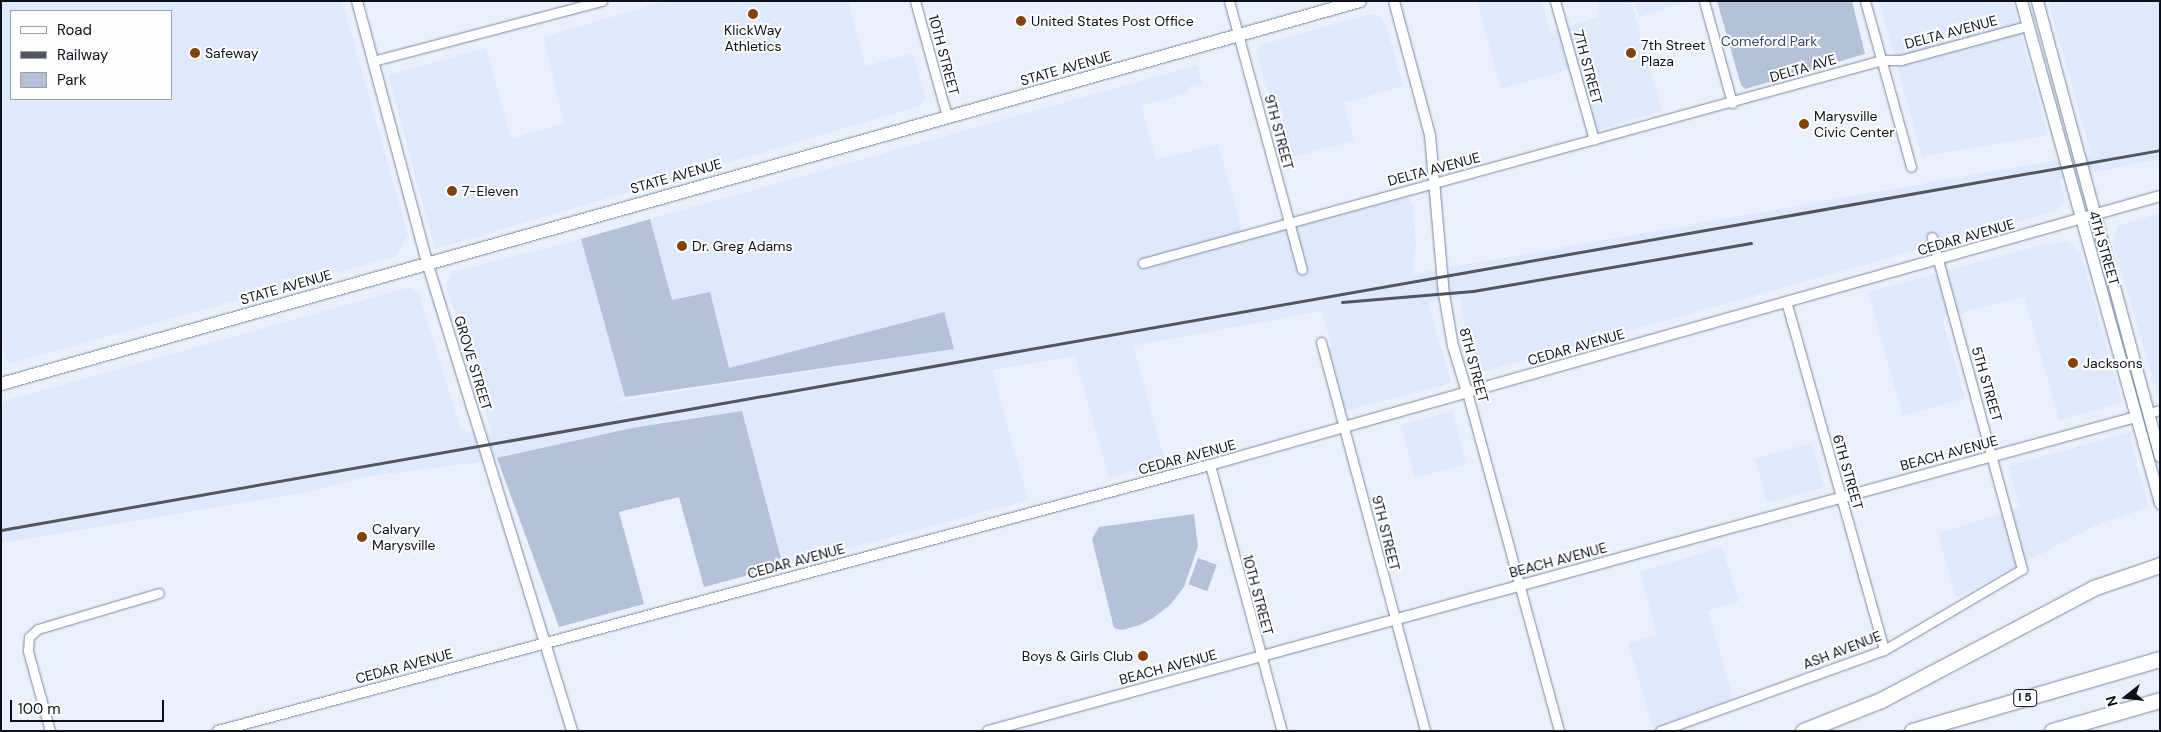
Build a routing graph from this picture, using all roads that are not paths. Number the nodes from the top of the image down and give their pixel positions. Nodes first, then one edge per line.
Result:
1 (357, 1) edge
2 (602, 1) edge
3 (915, 1) edge
4 (1229, 1) edge
5 (1360, 1) edge
6 (1394, 1) edge
7 (1556, 1) edge
8 (1704, 1) edge
9 (1865, 1) edge
10 (2020, 1) edge
11 (2037, 1) edge
12 (2027, 26) junction
13 (1238, 35) junction
14 (1882, 60) junction
15 (373, 61) junction
16 (2059, 79) junction
17 (1732, 103) junction
18 (947, 116) junction
19 (1594, 140) junction
20 (1911, 167) dead end
21 (1434, 183) junction
22 (2160, 196) edge
23 (2095, 214) junction
24 (2080, 218) junction
25 (1289, 222) junction
26 (1932, 237) dead end
27 (1937, 260) junction
28 (428, 262) junction
29 (1143, 263) dead end
30 (1302, 269) dead end
31 (1786, 301) junction
32 (1321, 342) dead end
33 (1, 384) edge
34 (1467, 392) junction
35 (2154, 411) edge
36 (2136, 416) junction
37 (1344, 426) junction
38 (1992, 455) junction
39 (2160, 456) edge
40 (1210, 465) junction
41 (1840, 497) junction
42 (2160, 503) edge
43 (2160, 565) edge
44 (2022, 569) joint
45 (1520, 585) junction
46 (158, 593) dead end
47 (1394, 620) junction
48 (546, 642) junction
49 (1884, 650) junction
50 (1260, 656) junction
51 (2160, 659) edge
52 (2160, 700) edge
53 (50, 731) edge
54 (218, 731) edge
55 (572, 731) edge
56 (988, 731) edge
57 (1282, 731) edge
58 (1425, 731) edge
59 (1559, 731) edge
60 (1660, 731) edge
61 (1802, 731) edge
62 (1912, 731) edge
63 (2052, 731) edge

1 - 15 street, GROVE STREET
2 - 15 street
3 - 18 street, 10TH STREET
4 - 13 street, 9TH STREET
5 - 13 main road, STATE AVENUE
6 - 21 street, 8TH STREET
7 - 19 street, 7TH STREET
8 - 17 street
9 - 14 street
10 - 12 main road, 4TH STREET
11 - 16 main road, 4TH STREET
12 - 14 street, DELTA AVENUE
12 - 16 main road
12 - 24 main road, 4TH STREET
13 - 18 main road, STATE AVENUE
13 - 25 street, 9TH STREET
14 - 17 street, DELTA AVE
14 - 20 street
15 - 28 street, GROVE STREET
16 - 23 main road, 4TH STREET
17 - 19 street, DELTA AVENUE
18 - 28 main road, STATE AVENUE
19 - 21 street, DELTA AVENUE
21 - 25 street, DELTA AVENUE
21 - 34 street, 8TH STREET
22 - 23 street, CEDAR AVENUE
23 - 24 street, CEDAR AVENUE
23 - 35 main road, 4TH STREET
24 - 27 street, CEDAR AVENUE
24 - 36 main road, 4TH STREET
25 - 29 street, DELTA AVENUE
25 - 30 street, 9TH STREET
26 - 27 street, 5TH STREET
27 - 31 street, CEDAR AVENUE
27 - 38 street, 5TH STREET
28 - 33 main road, STATE AVENUE
28 - 48 street, GROVE STREET
31 - 34 street, CEDAR AVENUE
31 - 41 street, 6TH STREET
32 - 37 street, 9TH STREET
34 - 37 street, CEDAR AVENUE
34 - 45 street, 8TH STREET
35 - 39 main road, 4TH STREET
36 - 38 street, BEACH AVENUE
36 - 42 main road, 4TH STREET
37 - 40 street, CEDAR AVENUE
37 - 47 street, 9TH STREET
38 - 41 street, BEACH AVENUE
38 - 44 street, 5TH STREET
40 - 48 street, CEDAR AVENUE
40 - 50 street, 10TH STREET
41 - 45 street, BEACH AVENUE
41 - 49 street, 6TH STREET
43 - 61 highway
44 - 49 street, ASH AVENUE
45 - 47 street, BEACH AVENUE
45 - 59 street, 8TH STREET
46 - 53 street
47 - 50 street, BEACH AVENUE
47 - 58 street, 9TH STREET
48 - 54 street, CEDAR AVENUE
48 - 55 street, GROVE STREET
49 - 60 street, ASH AVENUE
50 - 56 street, BEACH AVENUE
50 - 57 street, 10TH STREET
51 - 62 highway, I 5
52 - 63 highway

